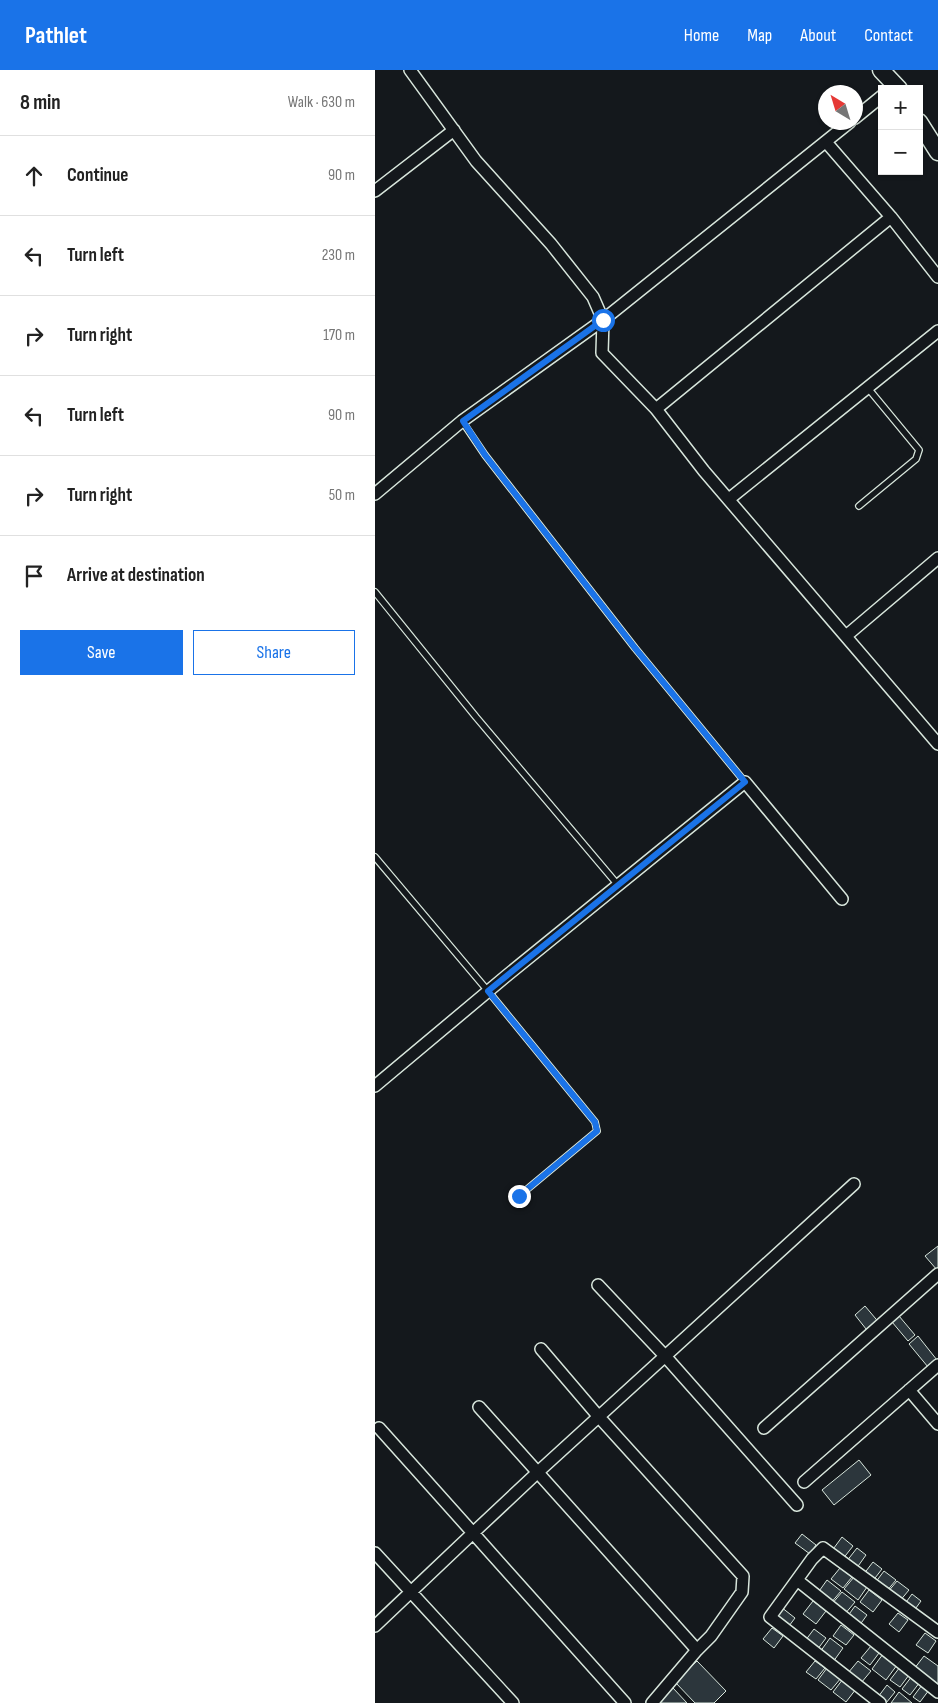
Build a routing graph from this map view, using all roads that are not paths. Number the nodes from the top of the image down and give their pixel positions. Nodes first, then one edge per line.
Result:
1 (410, 70) edge
2 (881, 70) edge
3 (895, 83) edge
4 (878, 99) edge
5 (863, 111) edge
6 (923, 125) edge
7 (454, 130) junction
8 (840, 130) edge
9 (934, 134) edge
10 (826, 142) junction
11 (938, 152) edge
12 (375, 191) edge
13 (891, 217) junction
14 (938, 278) edge
15 (603, 320) junction
16 (938, 331) edge
17 (867, 387) junction
18 (656, 408) junction
19 (463, 421) junction
20 (375, 494) edge
21 (729, 499) junction
22 (859, 506) dead end
23 (938, 558) edge
24 (375, 592) edge
25 (846, 636) junction
26 (936, 736) edge
27 (745, 782) junction
28 (375, 858) edge
29 (618, 885) junction
30 (842, 899) dead end
31 (488, 991) junction
32 (375, 1086) edge
33 (854, 1184) dead end
34 (519, 1196) dead end
35 (938, 1274) edge
36 (598, 1285) dead end
37 (541, 1349) dead end
38 (665, 1356) junction
39 (938, 1365) edge
40 (909, 1390) junction
41 (479, 1407) dead end
42 (599, 1417) junction
43 (938, 1424) edge
44 (379, 1428) dead end
45 (764, 1428) dead end
46 (538, 1472) junction
47 (804, 1482) dead end
48 (797, 1505) dead end
49 (473, 1533) junction
50 (375, 1553) edge
51 (797, 1580) junction
52 (410, 1592) junction
53 (375, 1626) edge
54 (938, 1632) edge
55 (697, 1650) junction
56 (938, 1692) edge
57 (513, 1703) edge
58 (625, 1703) edge
59 (652, 1703) edge
60 (880, 1703) edge

1 - 7 street
2 - 3 street
4 - 5 street
6 - 9 street
7 - 12 street
7 - 15 street
8 - 10 street
9 - 11 street
10 - 13 street
10 - 15 street
13 - 14 street
13 - 18 street
15 - 18 street
15 - 19 street
16 - 17 street
17 - 21 street
17 - 22 lane
18 - 21 street
19 - 20 street
19 - 27 lane
21 - 25 street
23 - 25 street
24 - 29 lane
25 - 26 street
27 - 29 street
27 - 30 street
28 - 31 lane
29 - 31 street
31 - 32 street
31 - 34 lane
33 - 38 street
35 - 45 street
36 - 38 street
37 - 42 street
38 - 42 street
38 - 48 street
39 - 40 street
40 - 43 street
40 - 47 street
41 - 46 street
42 - 46 street
42 - 55 street
44 - 49 street
46 - 49 street
46 - 55 street
49 - 52 street
49 - 58 street
50 - 52 street
51 - 54 street
51 - 56 street
51 - 60 street
52 - 53 street
52 - 57 street
55 - 59 street

